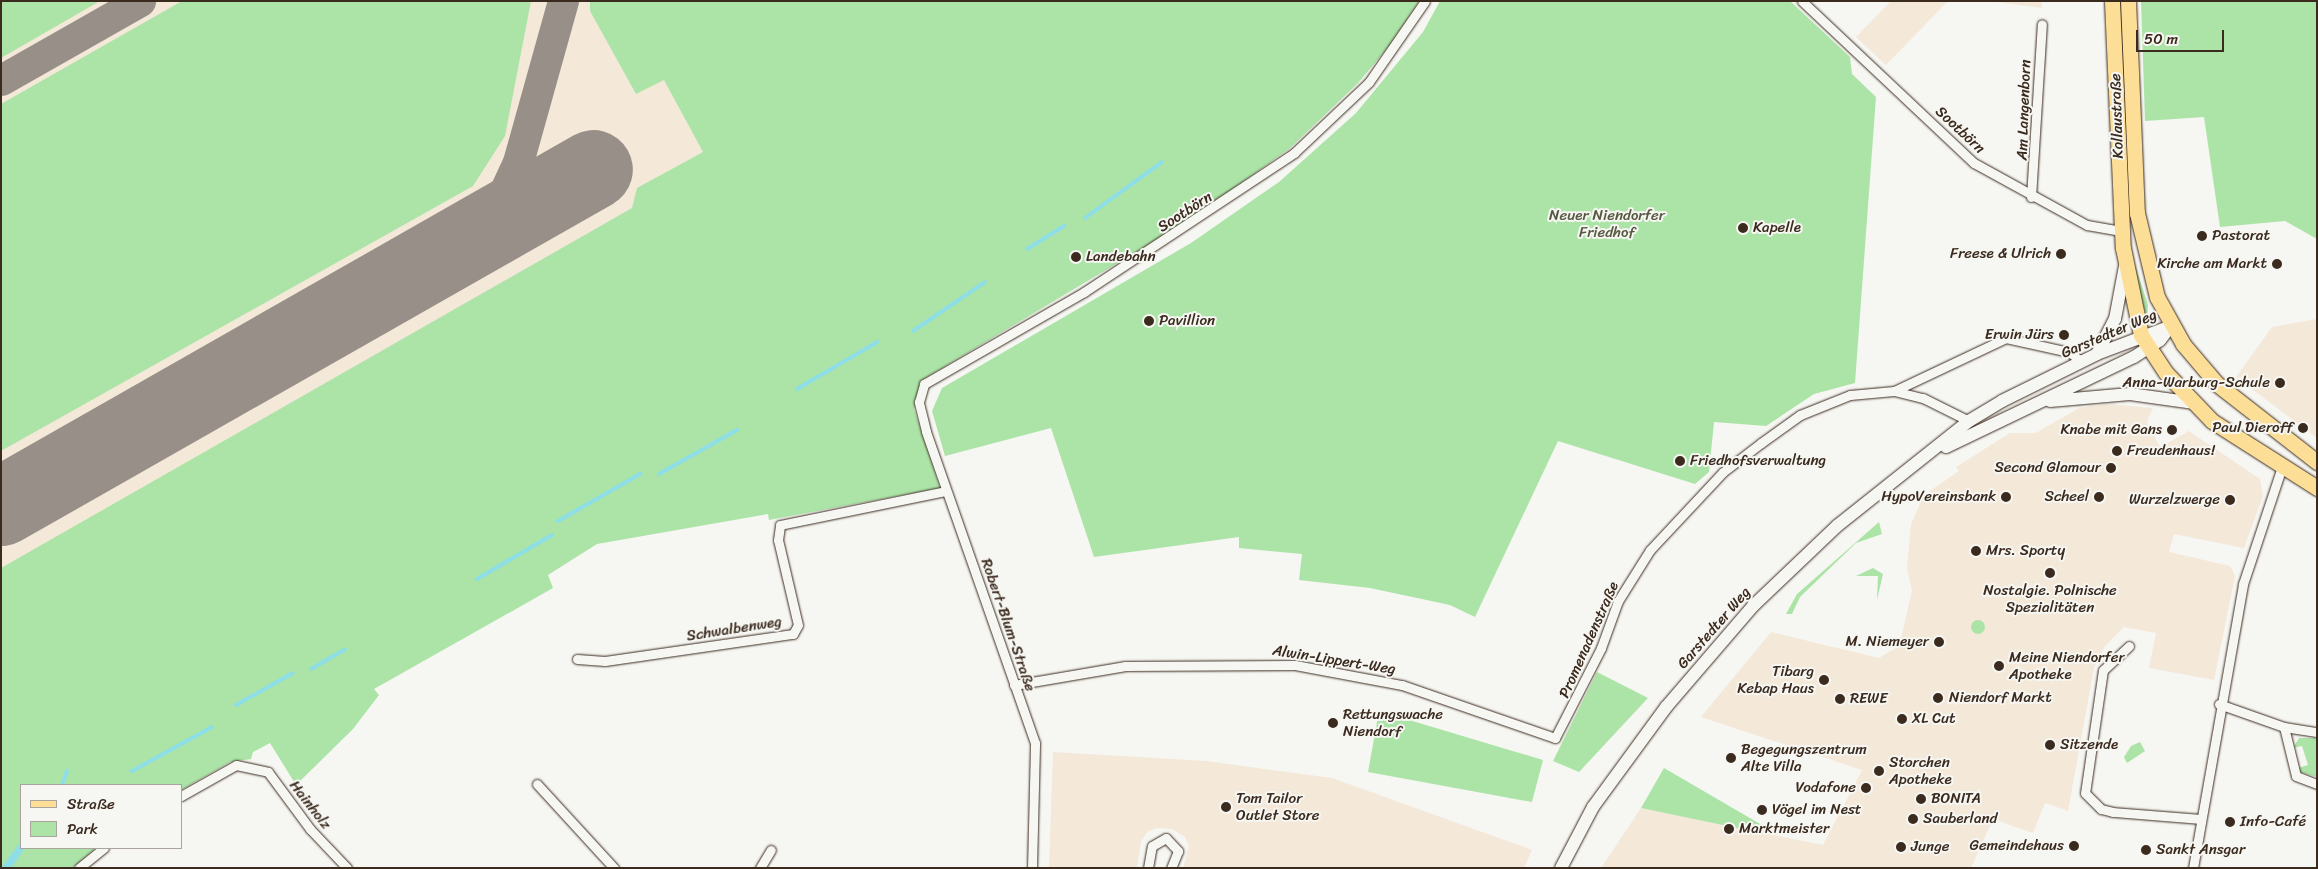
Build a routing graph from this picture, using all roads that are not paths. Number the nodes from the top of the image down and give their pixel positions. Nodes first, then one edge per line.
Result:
1 (1425, 1) edge
2 (2112, 1) edge
3 (2128, 1) edge
4 (1806, 3) edge
5 (2042, 24) dead end
6 (2032, 197) junction
7 (2122, 231) junction
8 (2125, 266) junction
9 (2171, 326) junction
10 (2141, 335) junction
11 (2148, 349) junction
12 (2097, 354) junction
13 (2081, 361) junction
14 (1894, 391) junction
15 (920, 396) joint
16 (2040, 402) junction
17 (2194, 403) junction
18 (1969, 421) junction
19 (1937, 451) junction
20 (2317, 462) edge
21 (2282, 468) junction
22 (2317, 488) edge
23 (946, 491) junction
24 (2129, 646) dead end
25 (577, 659) dead end
26 (1014, 685) junction
27 (2219, 704) junction
28 (2284, 727) junction
29 (2317, 732) edge
30 (1552, 739) joint
31 (537, 784) dead end
32 (2317, 784) edge
33 (182, 795) edge
34 (2200, 819) junction
35 (103, 849) edge
36 (771, 850) dead end
37 (79, 868) edge
38 (347, 868) edge
39 (614, 868) edge
40 (760, 868) edge
41 (1032, 868) edge
42 (1148, 868) edge
43 (1171, 868) edge
44 (1561, 868) edge
45 (2193, 868) edge

1 - 15 street, Sootbörn
2 - 7 main road, Kollaustraße
3 - 9 main road, Kollaustraße
4 - 6 street, Sootbörn
5 - 6 street, Am Langenborn
6 - 7 street, Sootbörn
7 - 8 main road, Kollaustraße
8 - 10 main road, Kollaustraße
8 - 12 main road
9 - 10 main road, Garstedter Weg
9 - 11 main road, Garstedter Weg
9 - 20 main road, Kollaustraße
10 - 11 main road, Kollaustraße
10 - 12 main road, Garstedter Weg
11 - 16 main road, Garstedter Weg
11 - 17 main road, Kollaustraße
12 - 13 main road, Garstedter Weg
13 - 14 street, Promenadenstraße
13 - 18 main road, Garstedter Weg
14 - 18 street, Promenadenstraße
14 - 30 street, Promenadenstraße
15 - 23 street, Robert-Blum-Straße
16 - 17 main road
16 - 19 main road, Garstedter Weg
17 - 21 main road, Kollaustraße
18 - 19 main road, Garstedter Weg
19 - 44 main road, Garstedter Weg
21 - 22 main road, Kollaustraße
21 - 27 street
23 - 25 street, Schwalbenweg
23 - 26 street, Robert-Blum-Straße
24 - 34 street
26 - 30 street, Alwin-Lippert-Weg
26 - 41 street, Robert-Blum-Straße
27 - 28 street
27 - 34 street
28 - 29 street
28 - 32 street
31 - 39 street
33 - 38 street, Hainholz
34 - 45 street
35 - 37 street
36 - 40 street
42 - 43 street

